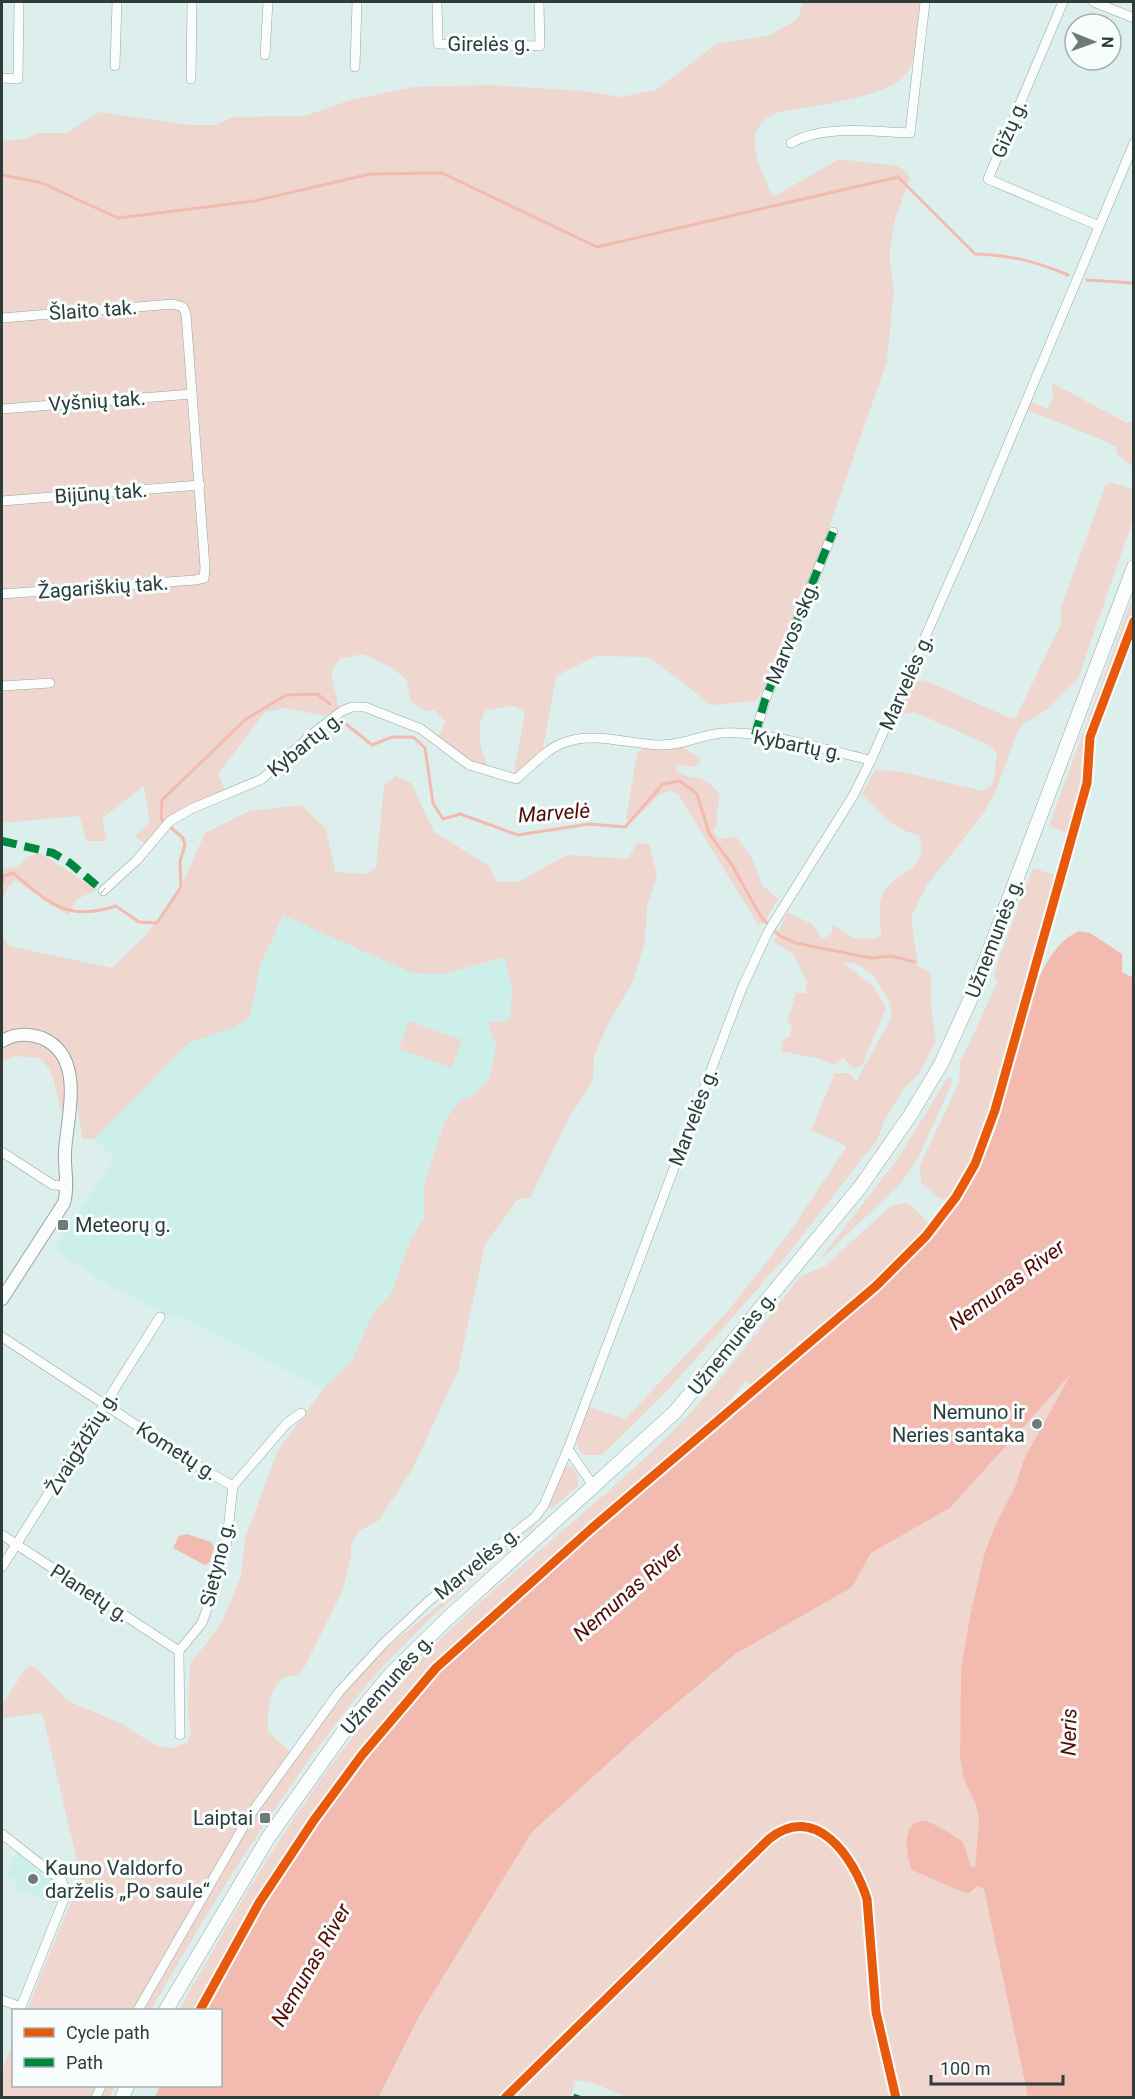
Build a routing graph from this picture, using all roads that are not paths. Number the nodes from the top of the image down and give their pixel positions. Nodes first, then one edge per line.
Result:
1 (20, 2) edge
2 (117, 2) edge
3 (192, 2) edge
4 (268, 2) edge
5 (357, 2) edge
6 (437, 2) edge
7 (539, 2) edge
8 (925, 2) edge
9 (1063, 2) edge
10 (1094, 2) edge
11 (1134, 18) edge
12 (265, 55) dead end
13 (115, 66) dead end
14 (356, 67) dead end
15 (2, 78) edge
16 (190, 79) dead end
17 (790, 143) dead end
18 (1134, 143) edge
19 (1099, 226) junction
20 (2, 318) edge
21 (192, 394) junction
22 (2, 409) edge
23 (200, 486) junction
24 (2, 501) edge
25 (833, 532) dead end
26 (1134, 567) edge
27 (2, 594) edge
28 (50, 683) dead end
29 (2, 686) edge
30 (755, 735) junction
31 (871, 760) junction
32 (103, 891) dead end
33 (2, 1041) edge
34 (2, 1152) edge
35 (67, 1186) junction
36 (2, 1299) edge
37 (160, 1317) dead end
38 (2, 1337) edge
39 (106, 1406) junction
40 (301, 1413) dead end
41 (568, 1449) junction
42 (233, 1486) junction
43 (594, 1487) junction
44 (2, 1535) edge
45 (17, 1544) junction
46 (2, 1567) edge
47 (179, 1651) junction
48 (180, 1735) dead end
49 (2, 1834) edge
50 (2, 2000) edge
51 (139, 2009) edge
52 (167, 2009) edge

1 - 15 street
2 - 13 street
3 - 16 street
4 - 12 street
5 - 14 street
6 - 7 street, Girelės g.
8 - 17 street
9 - 19 street, Gižų g.
10 - 11 street
18 - 19 street, Marvelės g.
19 - 31 street, Marvelės g.
20 - 21 street, Šlaito tak.
21 - 22 street, Vyšnių tak.
21 - 23 street
23 - 24 street, Bijūnų tak.
23 - 27 street, Žagariškių tak.
25 - 30 street, Marvos skg.
26 - 43 main road, Užnemunės g.
28 - 29 street
30 - 31 street, Kybartų g.
30 - 32 street, Kybartų g.
31 - 41 street, Marvelės g.
33 - 35 street
34 - 35 street
35 - 36 street
37 - 39 street, Žvaigždžių g.
38 - 39 street, Kometų g.
39 - 42 street, Kometų g.
39 - 45 street, Žvaigždžių g.
40 - 42 street
41 - 43 street
41 - 51 street, Marvelės g.
42 - 47 street, Sietyno g.
43 - 52 main road, Užnemunės g.
44 - 45 street, Planetų g.
45 - 46 street, Žvaigždžių g.
45 - 47 street, Planetų g.
47 - 48 street
49 - 50 street

